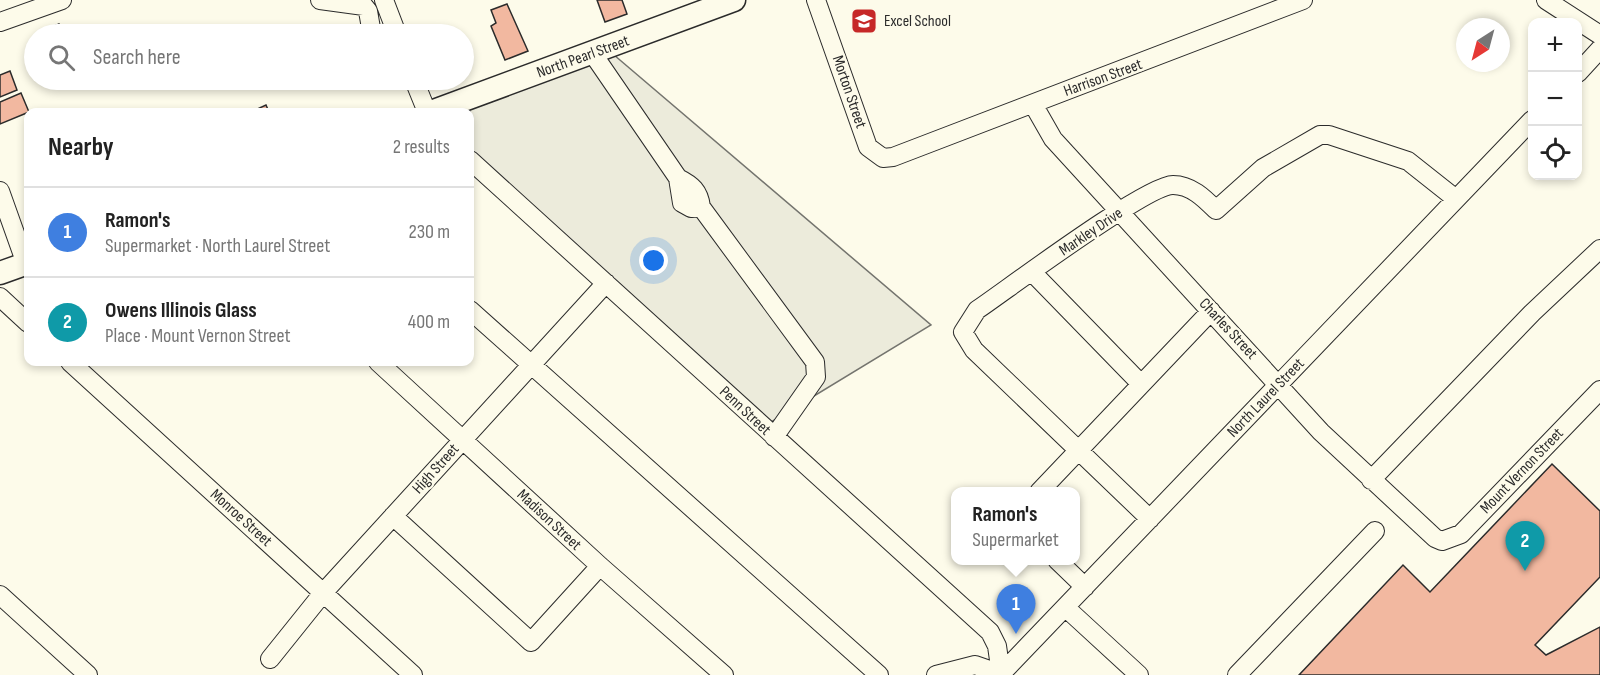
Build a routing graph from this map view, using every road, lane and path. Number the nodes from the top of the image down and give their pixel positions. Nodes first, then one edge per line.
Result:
1 (62, 0) edge
2 (320, 0) edge
3 (384, 0) edge
4 (816, 0) edge
5 (1303, 0) edge
6 (1546, 0) edge
7 (722, 2) edge
8 (0, 22) edge
9 (370, 24) edge
10 (393, 24) edge
11 (1600, 35) edge
12 (1600, 49) edge
13 (592, 54) junction
14 (1579, 72) edge
15 (419, 90) edge
16 (1033, 104) junction
17 (427, 108) edge
18 (440, 108) edge
19 (1528, 125) edge
20 (902, 153) joint
21 (474, 164) edge
22 (0, 190) edge
23 (1456, 199) junction
24 (1120, 212) junction
25 (1600, 249) edge
26 (24, 255) edge
27 (24, 264) edge
28 (1032, 272) junction
29 (0, 273) edge
30 (606, 283) junction
31 (0, 297) edge
32 (1211, 311) junction
33 (474, 314) edge
34 (24, 319) edge
35 (74, 366) edge
36 (382, 366) edge
37 (531, 366) junction
38 (1141, 384) junction
39 (1280, 386) junction
40 (1600, 390) edge
41 (774, 437) junction
42 (463, 439) junction
43 (1078, 450) junction
44 (1371, 480) junction
45 (1044, 487) edge
46 (393, 516) junction
47 (1150, 519) junction
48 (1375, 531) dead end
49 (1439, 540) joint
50 (1061, 565) edge
51 (600, 566) junction
52 (1084, 587) junction
53 (323, 593) junction
54 (0, 596) edge
55 (1065, 607) junction
56 (270, 659) dead end
57 (1000, 674) edge
58 (88, 675) edge
59 (412, 675) edge
60 (724, 675) edge
61 (879, 675) edge
62 (936, 675) edge
63 (1139, 675) edge
64 (1238, 675) edge

1 - 8 street
2 - 9 street
3 - 10 street
4 - 20 street, Morton Street
5 - 16 street, Harrison Street
6 - 11 street
7 - 13 main road, North Pearl Street
12 - 14 street
13 - 18 main road, North Pearl Street
13 - 41 street
15 - 17 street
16 - 20 street, Harrison Street
16 - 24 street, Charles Street
19 - 23 street, North Laurel Street
21 - 30 street, Penn Street
22 - 26 street
23 - 24 street, Markley Drive
23 - 39 street, North Laurel Street
24 - 28 street, Markley Drive
24 - 32 street, Charles Street
25 - 44 street
27 - 29 main road
28 - 38 street
28 - 43 street, Markley Drive
30 - 37 street, High Street
30 - 41 street, Penn Street
31 - 34 street
32 - 38 street
32 - 39 street, Charles Street
33 - 37 street
35 - 53 street, Monroe Street
36 - 42 street, Madison Street
37 - 42 street, High Street
37 - 61 street
38 - 43 street
39 - 44 street, Charles Street
39 - 47 street, North Laurel Street
40 - 49 street, Mount Vernon Street
41 - 57 street, Penn Street
42 - 46 street, High Street
42 - 51 street, Madison Street
43 - 45 street
43 - 47 street, Markley Drive
44 - 49 street, Charles Street
46 - 51 street
46 - 53 street, High Street
47 - 52 street, North Laurel Street
48 - 64 street
50 - 52 street
51 - 60 street, Madison Street
52 - 55 street, North Laurel Street
53 - 56 street, High Street
53 - 59 street, Monroe Street
54 - 58 street
55 - 57 street, North Laurel Street
55 - 63 street
57 - 62 street

